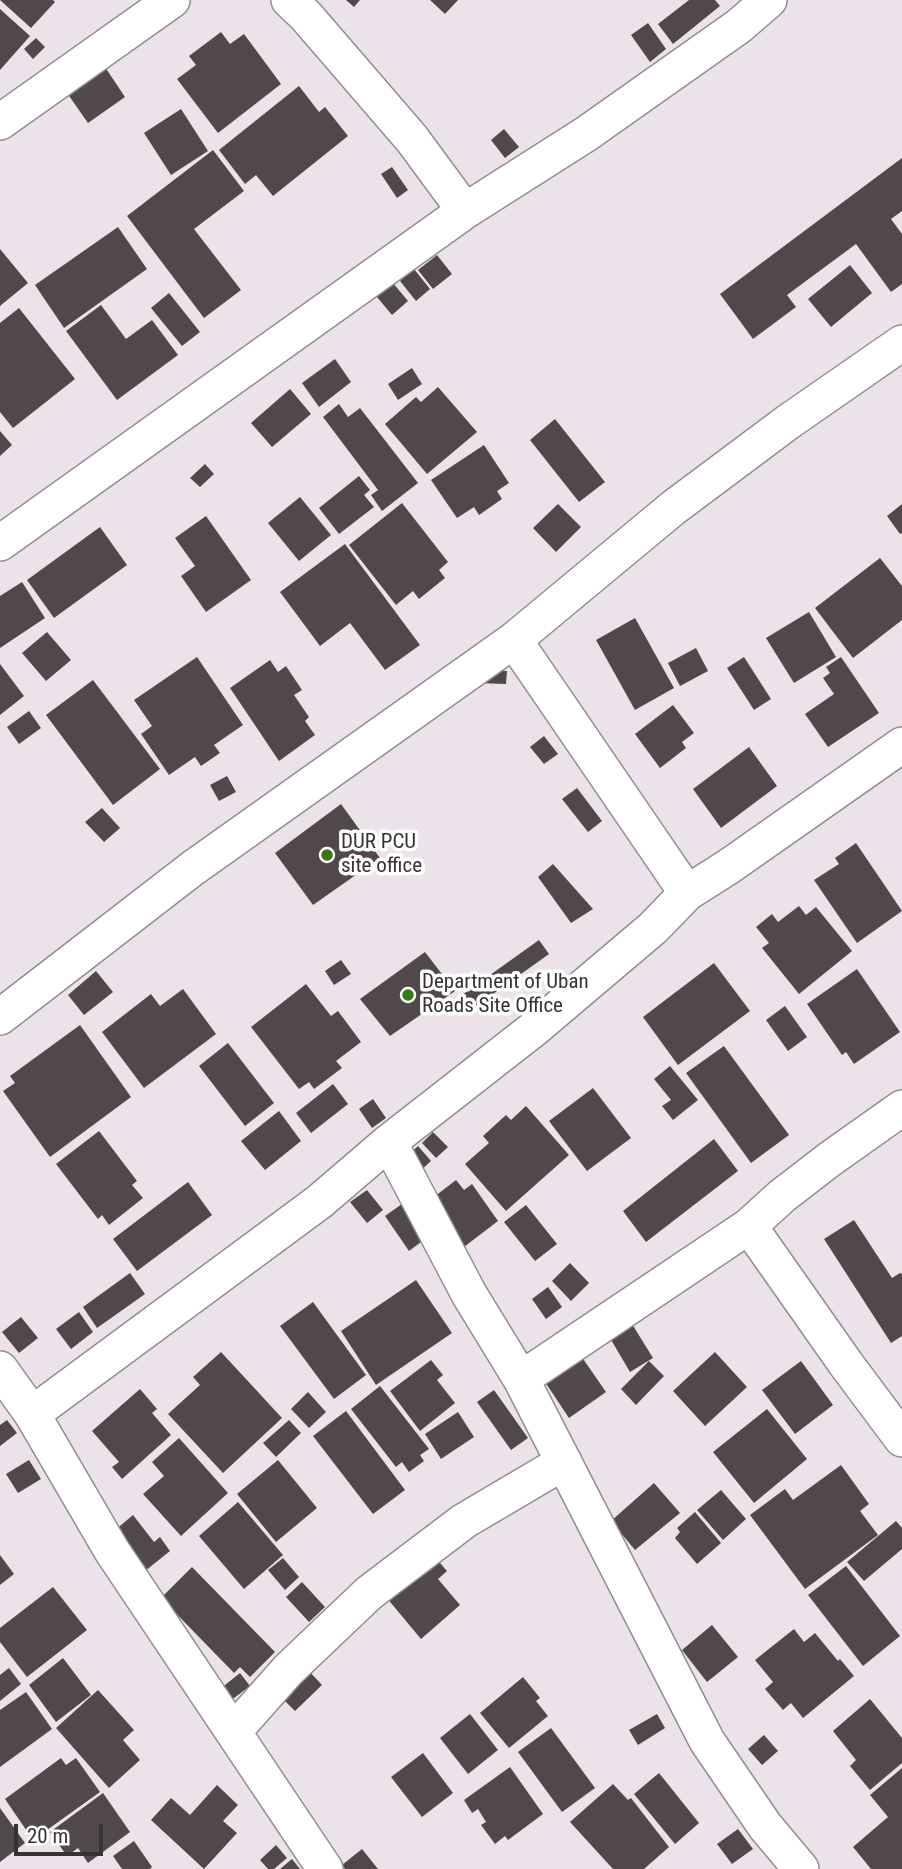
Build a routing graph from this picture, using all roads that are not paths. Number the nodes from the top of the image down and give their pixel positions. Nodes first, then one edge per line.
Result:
1 (172, 0) edge
2 (289, 0) edge
3 (769, 0) edge
4 (0, 122) edge
5 (465, 211) junction
6 (902, 343) edge
7 (0, 542) edge
8 (514, 640) junction
9 (902, 745) edge
10 (687, 893) junction
11 (0, 1017) edge
12 (902, 1108) edge
13 (389, 1142) junction
14 (749, 1226) junction
15 (0, 1369) edge
16 (521, 1379) junction
17 (32, 1414) junction
18 (902, 1439) edge
19 (564, 1462) junction
20 (234, 1731) junction
21 (326, 1869) edge
22 (801, 1869) edge

1 - 4 street
2 - 5 street
3 - 5 street
5 - 7 street
6 - 8 street
8 - 10 street
8 - 11 street
9 - 10 street
10 - 13 street
12 - 14 street
13 - 16 street
13 - 17 street
14 - 16 street
14 - 18 street
15 - 17 street
16 - 19 street
17 - 20 street
19 - 20 street
19 - 22 street
20 - 21 street

